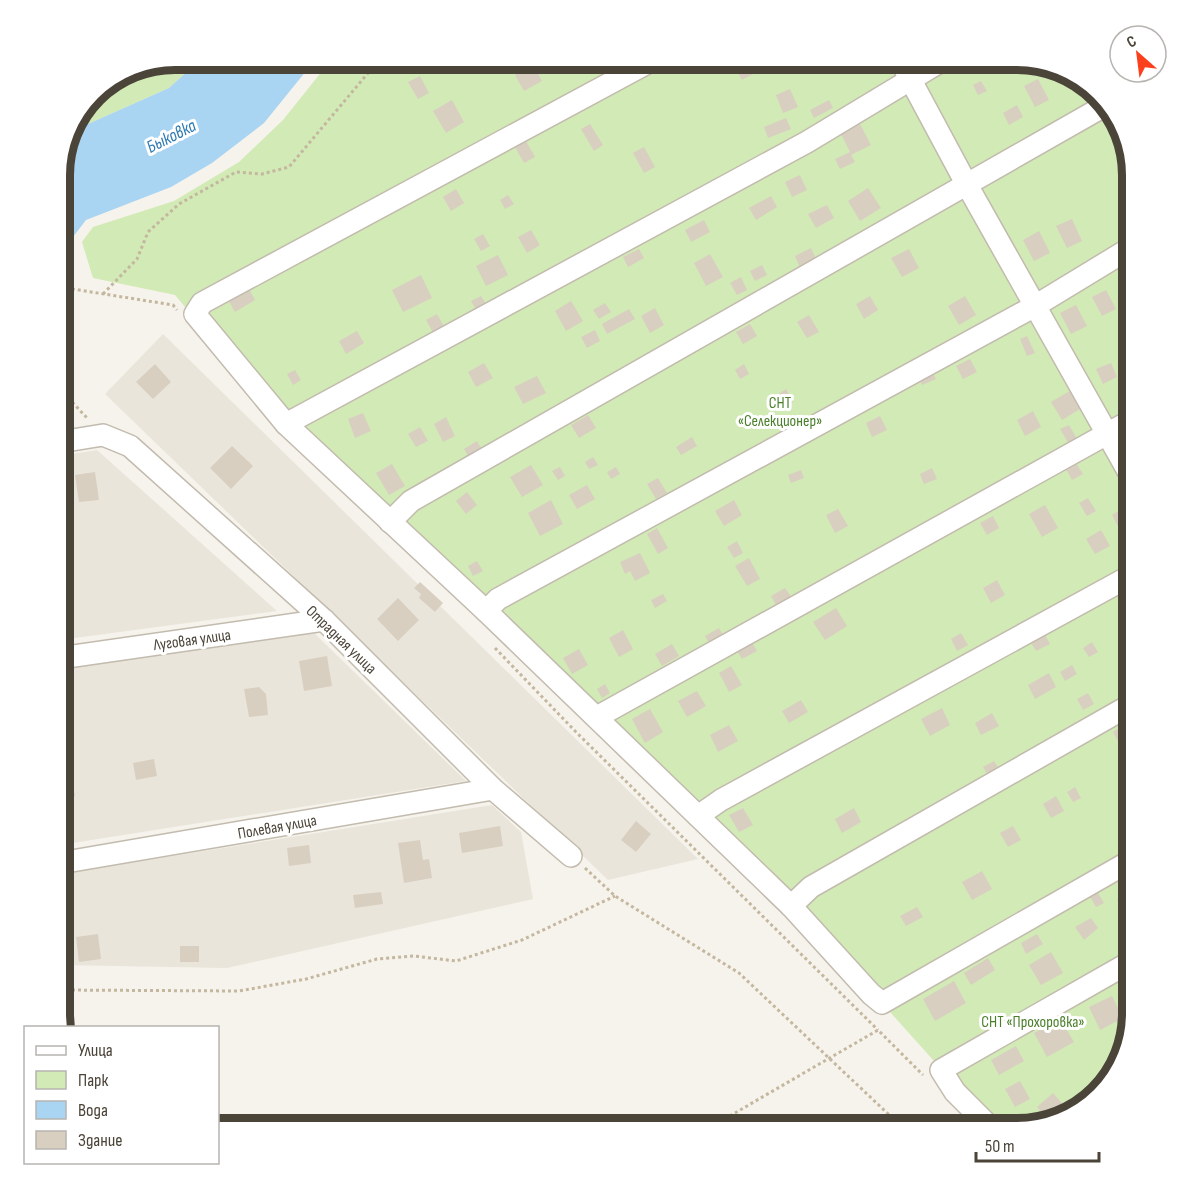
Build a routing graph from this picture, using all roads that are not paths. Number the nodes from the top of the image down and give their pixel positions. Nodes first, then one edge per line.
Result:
1 (633, 71) edge
2 (905, 71) edge
3 (925, 71) edge
4 (910, 80) junction
5 (1098, 109) edge
6 (967, 185) junction
7 (1122, 253) edge
8 (1035, 306) junction
9 (286, 424) junction
10 (1122, 425) edge
11 (1108, 433) junction
12 (71, 440) edge
13 (1122, 459) edge
14 (390, 522) junction
15 (1122, 580) edge
16 (486, 611) junction
17 (324, 620) junction
18 (70, 656) edge
19 (1122, 710) edge
20 (597, 717) junction
21 (493, 789) junction
22 (698, 816) junction
23 (571, 856) road end
24 (70, 861) edge
25 (1122, 866) edge
26 (791, 906) junction
27 (1122, 967) edge
28 (982, 1118) edge

1 - 9 lane
2 - 4 lane
3 - 4 lane
4 - 6 lane
4 - 9 lane
5 - 6 lane
6 - 8 lane
6 - 14 lane
7 - 8 lane
8 - 11 lane
8 - 16 lane
9 - 14 lane
10 - 11 lane
11 - 13 lane
11 - 20 lane
12 - 17 lane, Отрадная улица
14 - 16 lane
15 - 22 lane
16 - 20 lane
17 - 18 lane, Луговая улица
17 - 21 lane, Отрадная улица
19 - 26 lane
20 - 22 lane
21 - 23 lane, Отрадная улица
21 - 24 lane, Полевая улица
22 - 26 lane
25 - 26 lane
27 - 28 lane

